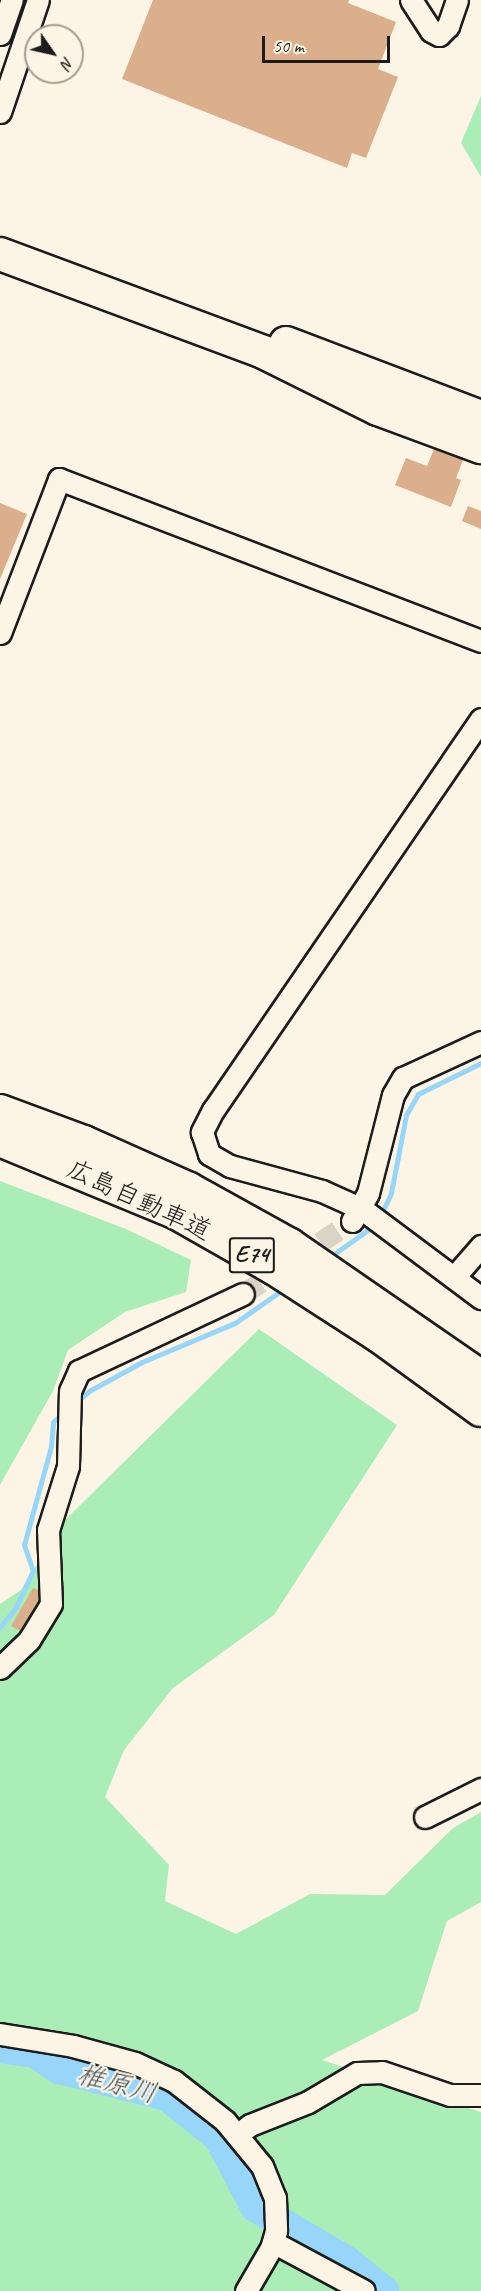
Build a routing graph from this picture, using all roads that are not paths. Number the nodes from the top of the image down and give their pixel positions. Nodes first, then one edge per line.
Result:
1 (12, 0) edge
2 (38, 0) edge
3 (411, 0) edge
4 (457, 0) edge
5 (0, 34) edge
6 (0, 112) edge
7 (0, 233) edge
8 (0, 255) edge
9 (481, 417) edge
10 (481, 447) edge
11 (0, 633) edge
12 (481, 641) edge
13 (481, 719) edge
14 (481, 1042) edge
15 (0, 1111) edge
16 (0, 1140) edge
17 (357, 1215) junction
18 (290, 1245) junction
19 (481, 1246) edge
20 (455, 1276) junction
21 (243, 1293) tunnel mouth
22 (481, 1298) edge
23 (481, 1354) edge
24 (481, 1377) edge
25 (481, 1410) edge
26 (0, 1668) edge
27 (481, 1789) edge
28 (425, 1817) dead end
29 (0, 2034) edge
30 (481, 2096) edge
31 (237, 2135) junction
32 (275, 2229) junction
33 (246, 2291) edge
34 (363, 2291) edge

1 - 5 street
2 - 6 street
3 - 4 street
7 - 9 highway
8 - 10 highway
11 - 12 street
13 - 17 street
14 - 17 street
15 - 18 highway, 広島自動車道 / E74
16 - 25 highway, 広島自動車道 / E74
17 - 20 street
18 - 23 highway
18 - 24 highway, 広島自動車道 / E74
19 - 20 street
20 - 22 street
21 - 26 street
27 - 28 street
29 - 31 street
30 - 31 street
31 - 32 street
32 - 33 street
32 - 34 street

